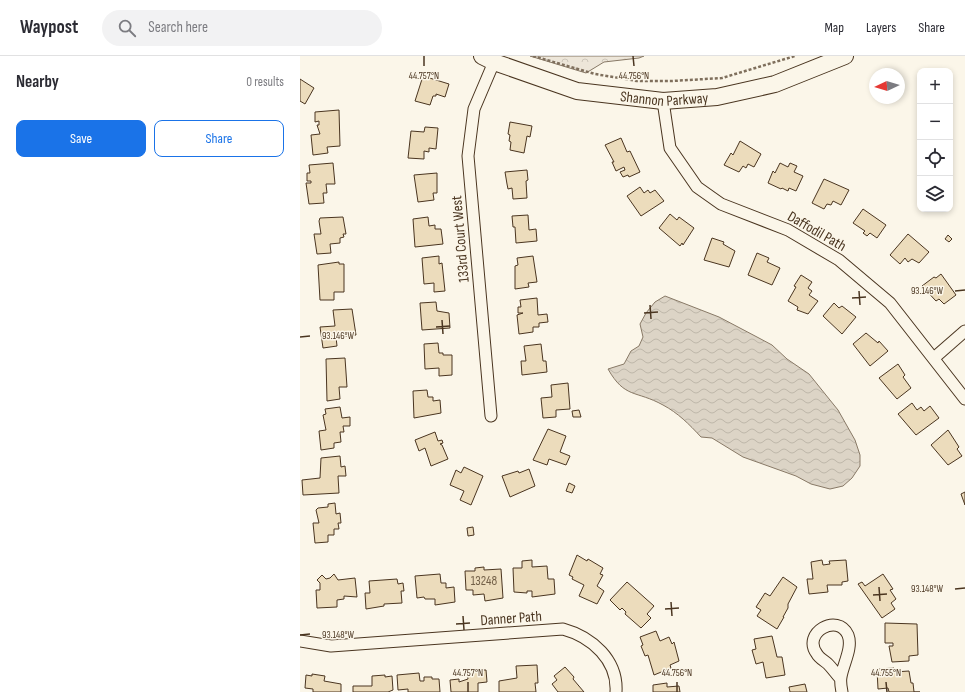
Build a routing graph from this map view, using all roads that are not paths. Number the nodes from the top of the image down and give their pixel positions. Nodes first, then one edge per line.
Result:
1 (845, 56) edge
2 (488, 59) edge
3 (663, 100) junction
4 (965, 331) edge
5 (934, 358) junction
6 (965, 399) edge
7 (491, 416) dead end
8 (300, 641) edge
9 (840, 678) junction
10 (616, 692) edge
11 (842, 692) edge

1 - 3 street, Shannon Parkway
2 - 3 street, Shannon Parkway
2 - 7 street, 133rd Court West
3 - 5 street, Daffodil Path
4 - 5 street
5 - 6 street, Daffodil Path
8 - 10 street, Danner Path
9 - 9 street
9 - 11 street

